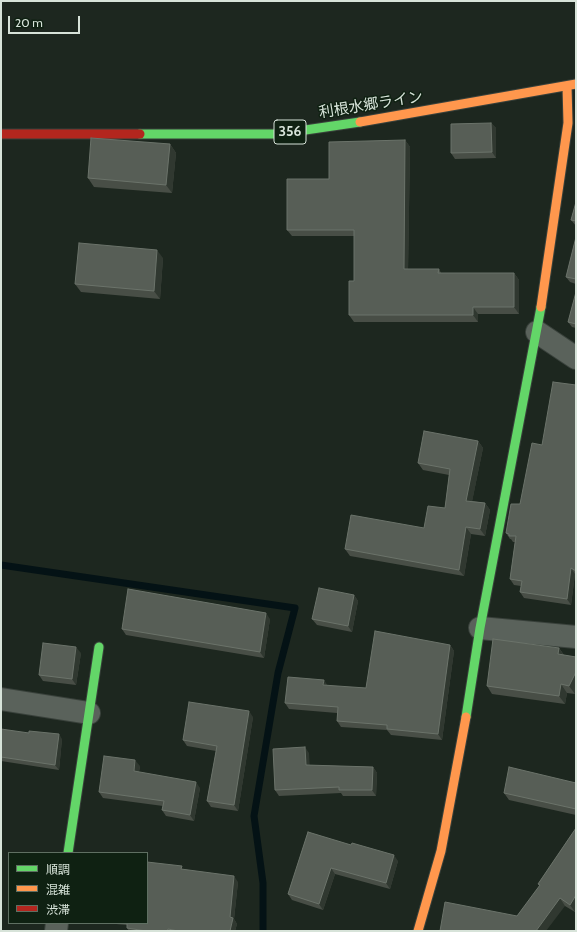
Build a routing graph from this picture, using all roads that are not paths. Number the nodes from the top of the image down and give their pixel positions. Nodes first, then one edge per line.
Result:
1 (571, 85) edge
2 (1, 134) edge
3 (537, 332) junction
4 (576, 358) edge
5 (480, 628) junction
6 (576, 637) edge
7 (99, 647) dead end
8 (1, 700) edge
9 (89, 713) junction
10 (68, 852) edge
11 (418, 931) edge

1 - 2 main road, 利根水郷ライン / 356
1 - 3 main road
3 - 4 street
3 - 5 main road
5 - 6 street
5 - 11 main road
7 - 9 main road
8 - 9 street
9 - 10 main road

